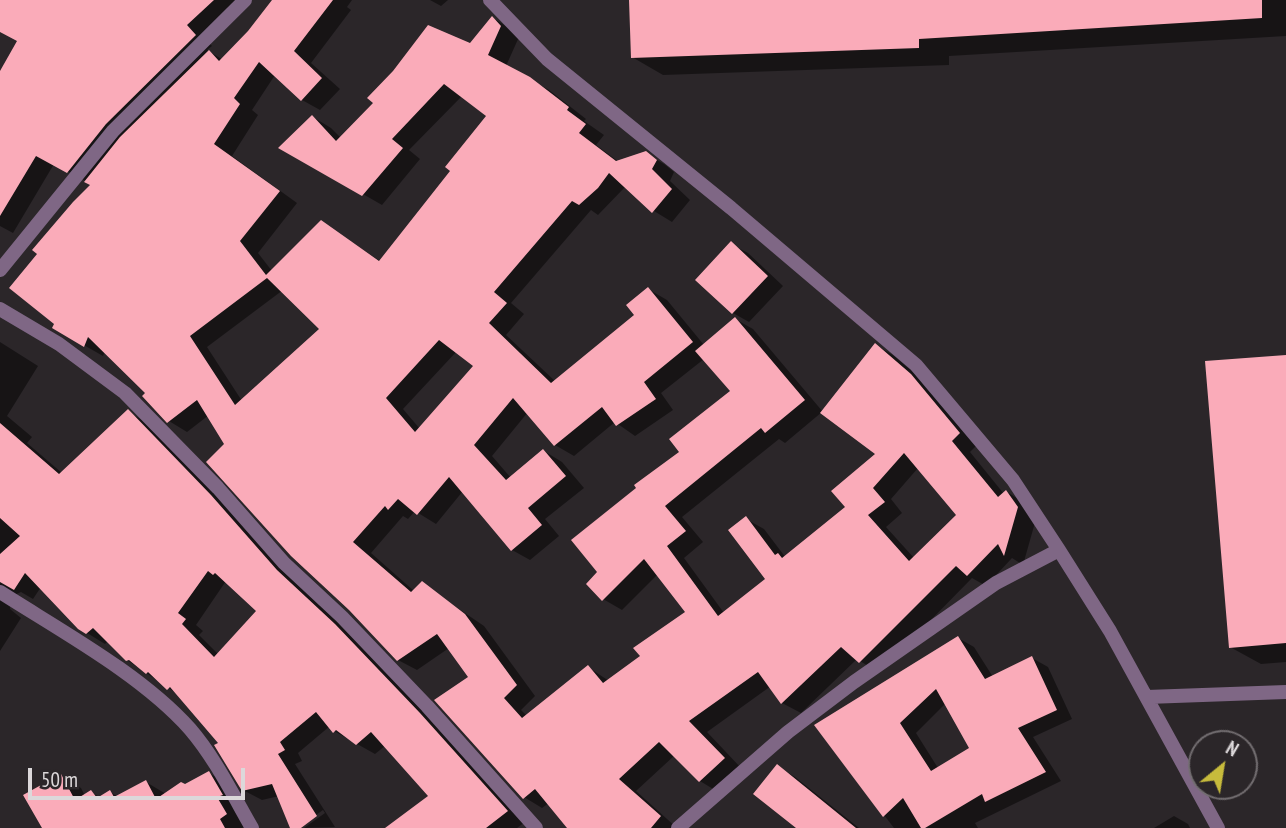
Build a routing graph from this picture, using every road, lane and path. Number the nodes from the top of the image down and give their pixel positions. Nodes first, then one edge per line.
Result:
1 (245, 0) edge
2 (490, 0) edge
3 (0, 270) edge
4 (0, 309) edge
5 (1059, 550) junction
6 (0, 592) edge
7 (1286, 692) edge
8 (1147, 697) junction
9 (252, 828) edge
10 (536, 828) edge
11 (678, 828) edge
12 (1218, 828) edge

1 - 3 street
2 - 5 street
4 - 10 street
5 - 8 street
5 - 11 street
6 - 9 street
7 - 8 street
8 - 12 street

